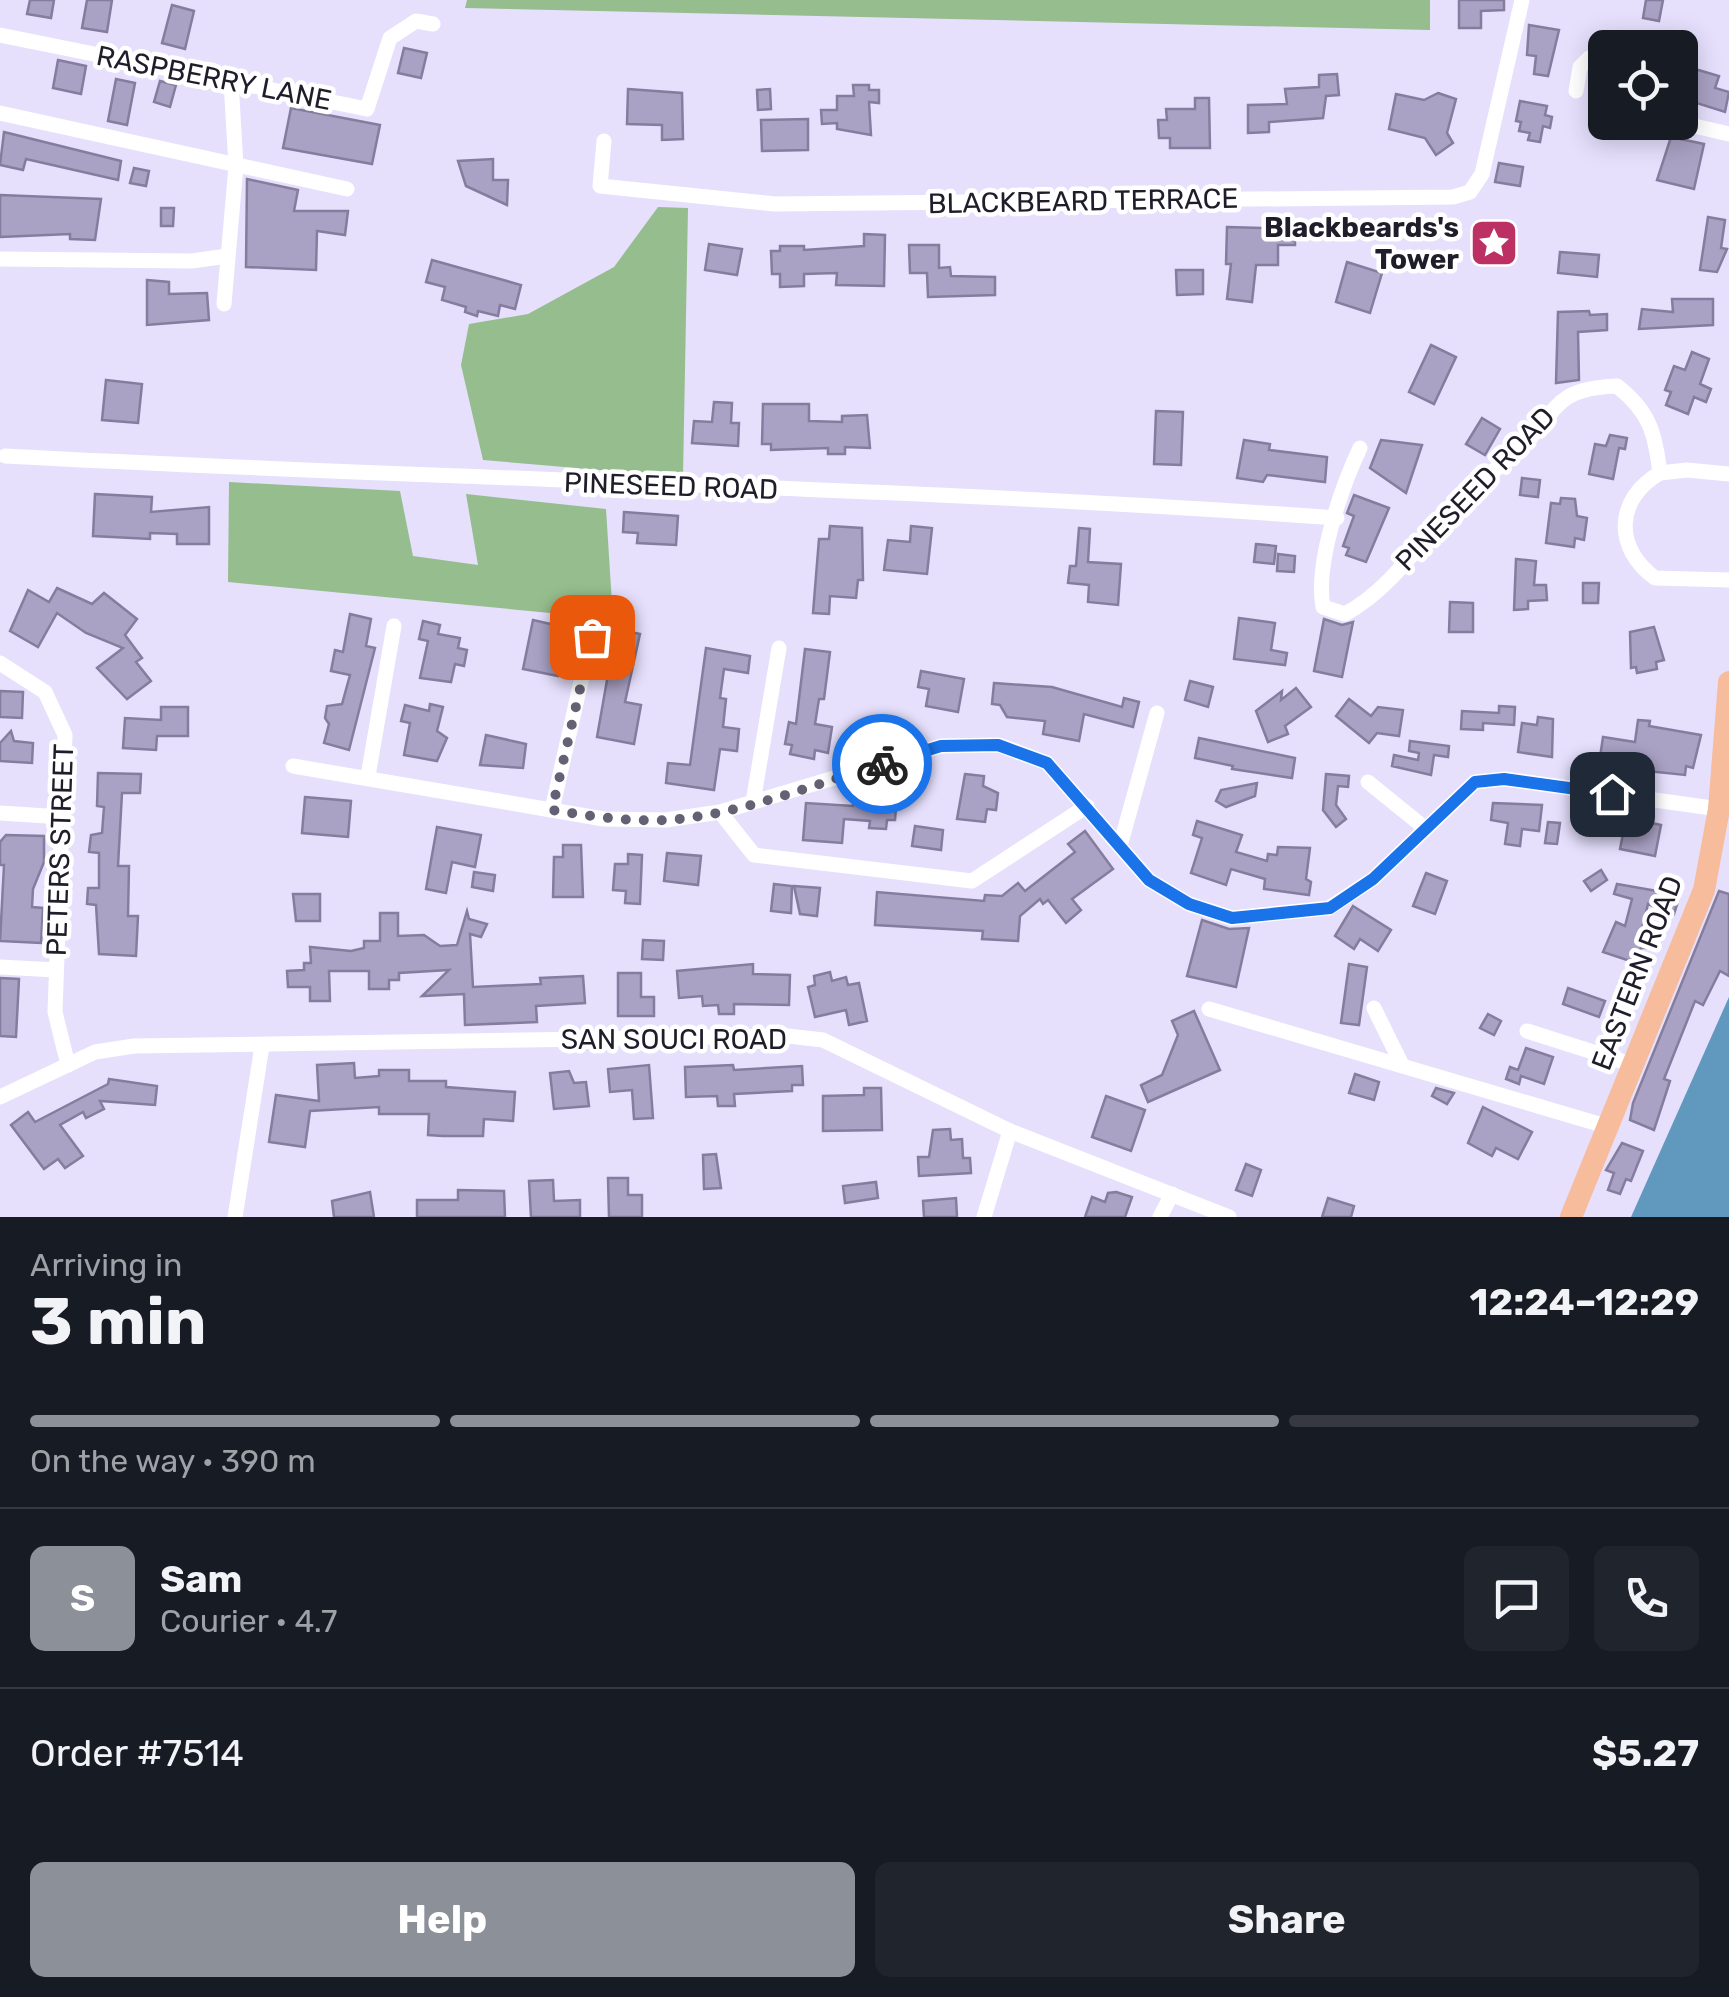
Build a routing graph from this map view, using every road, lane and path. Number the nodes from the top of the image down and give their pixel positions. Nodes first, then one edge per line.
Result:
1 (1522, 0) edge
2 (433, 24) dead end
3 (0, 34) edge
4 (1588, 59) edge
5 (230, 81) junction
6 (1576, 91) dead end
7 (0, 112) edge
8 (1698, 127) edge
9 (1729, 134) edge
10 (604, 141) dead end
11 (236, 166) junction
12 (348, 190) dead end
13 (227, 256) junction
14 (0, 259) edge
15 (224, 304) dead end
16 (1360, 448) dead end
17 (5, 456) dead end
18 (1660, 473) junction
19 (1729, 474) edge
20 (1337, 518) junction
21 (1729, 580) edge
22 (394, 626) dead end
23 (592, 637) dead end
24 (780, 648) dead end
25 (0, 664) edge
26 (1729, 682) edge
27 (1157, 714) dead end
28 (293, 766) dead end
29 (368, 776) junction
30 (1368, 782) dead end
31 (754, 802) junction
32 (1087, 806) junction
33 (1720, 808) junction
34 (552, 810) junction
35 (720, 812) junction
36 (0, 814) edge
37 (62, 818) junction
38 (1426, 829) junction
39 (1120, 846) junction
40 (0, 966) edge
41 (56, 970) junction
42 (1374, 1008) dead end
43 (1210, 1009) dead end
44 (1528, 1031) dead end
45 (262, 1046) junction
46 (68, 1065) junction
47 (1402, 1065) junction
48 (1634, 1065) junction
49 (0, 1097) edge
50 (1609, 1127) junction
51 (1010, 1132) junction
52 (1172, 1194) junction
53 (236, 1217) edge
54 (984, 1217) edge
55 (1160, 1217) edge
56 (1229, 1217) edge
57 (1571, 1217) edge

1 - 10 street, BLACKBEARD TERRACE
2 - 5 street, RASPBERRY LANE
3 - 5 street, RASPBERRY LANE
4 - 6 street
5 - 11 street
7 - 11 street
8 - 9 street
11 - 12 street
11 - 13 street
13 - 14 street
13 - 15 street
16 - 20 street, PINESEED ROAD
17 - 20 street, PINESEED ROAD
18 - 19 street
18 - 20 street, PINESEED ROAD
18 - 21 street
22 - 29 street
23 - 34 street
24 - 31 street
25 - 37 street, PETERS STREET
26 - 33 highway, EASTERN ROAD
27 - 39 street
28 - 29 street
29 - 34 street
30 - 38 street
31 - 32 street
31 - 35 street
32 - 35 street
32 - 39 street
33 - 38 street
33 - 48 highway, EASTERN ROAD
34 - 35 street
36 - 37 street
37 - 41 street, PETERS STREET
38 - 39 street
40 - 41 street
41 - 46 street, PETERS STREET
42 - 47 street
43 - 47 street
44 - 48 street
45 - 46 street, SAN SOUCI ROAD
45 - 51 street, SAN SOUCI ROAD
45 - 53 street
46 - 49 street, SAN SOUCI ROAD
47 - 50 street
48 - 50 highway, EASTERN ROAD
50 - 57 highway, EASTERN ROAD
51 - 52 street, SAN SOUCI ROAD
51 - 54 street
52 - 55 street
52 - 56 street, SAN SOUCI ROAD

